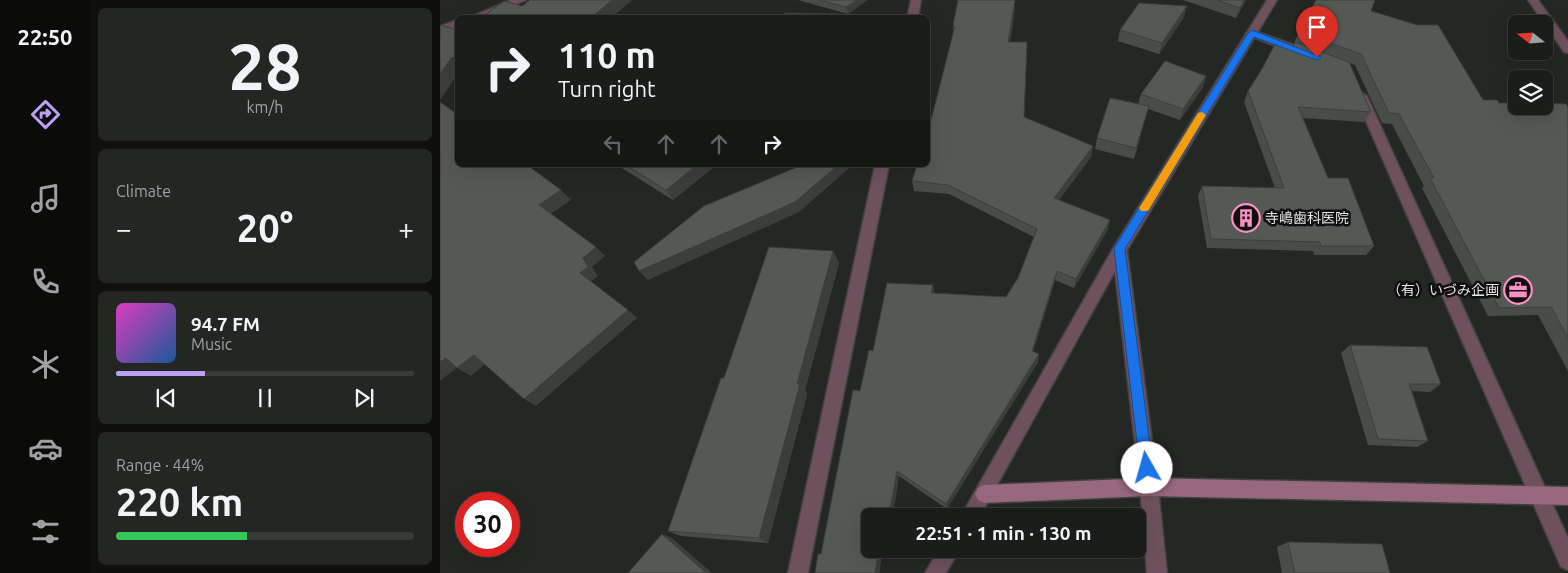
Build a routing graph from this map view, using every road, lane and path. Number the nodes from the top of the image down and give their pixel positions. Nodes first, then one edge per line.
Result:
1 (521, 0) edge
2 (916, 0) edge
3 (1272, 0) edge
4 (1533, 0) edge
5 (482, 15) edge
6 (913, 15) edge
7 (455, 24) edge
8 (440, 30) edge
9 (1252, 33) junction
10 (1568, 49) edge
11 (1323, 59) edge
12 (1353, 78) edge
13 (882, 167) edge
14 (1120, 248) junction
15 (1149, 487) junction
16 (984, 494) junction
17 (1540, 495) junction
18 (1568, 496) edge
19 (975, 508) edge
20 (944, 558) edge
21 (1568, 560) edge
22 (798, 573) edge
23 (935, 573) edge
24 (1157, 573) edge

1 - 5 street
2 - 6 street
3 - 9 street
4 - 10 street
7 - 8 street
9 - 11 street
9 - 14 street
12 - 17 street
13 - 22 street
14 - 15 street
14 - 16 street
15 - 16 street
15 - 17 street
15 - 24 street
16 - 19 street
17 - 18 street
17 - 21 street
20 - 23 street

